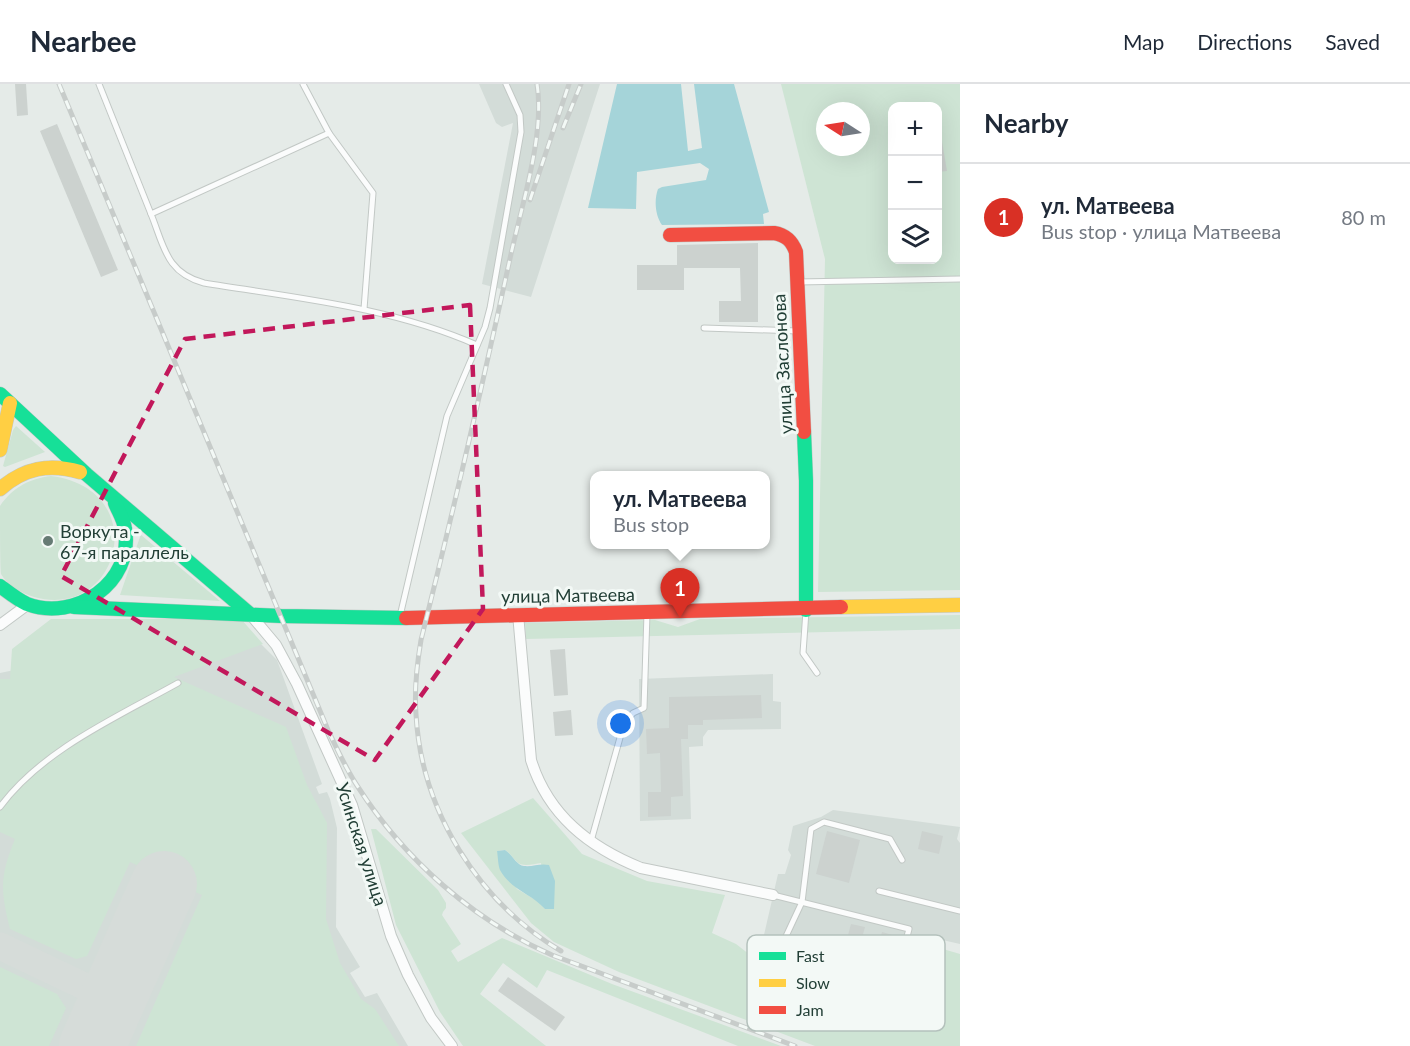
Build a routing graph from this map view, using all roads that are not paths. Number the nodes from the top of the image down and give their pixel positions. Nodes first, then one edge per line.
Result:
1 (99, 84) edge
2 (303, 84) edge
3 (506, 84) edge
4 (329, 133) junction
5 (151, 214) junction
6 (670, 235) dead end
7 (960, 279) edge
8 (796, 282) junction
9 (364, 309) junction
10 (704, 328) dead end
11 (798, 331) junction
12 (477, 345) junction
13 (5, 399) edge
14 (0, 450) edge
15 (86, 474) junction
16 (0, 489) edge
17 (110, 495) junction
18 (0, 586) edge
19 (27, 605) junction
20 (960, 605) edge
21 (74, 608) junction
22 (806, 610) junction
23 (647, 611) junction
24 (250, 614) junction
25 (518, 614) junction
26 (400, 617) junction
27 (0, 625) edge
28 (817, 673) dead end
29 (178, 683) dead end
30 (0, 807) edge
31 (590, 842) junction
32 (902, 860) dead end
33 (879, 891) dead end
34 (773, 895) joint
35 (802, 902) junction
36 (960, 911) edge
37 (787, 935) edge
38 (907, 935) edge
39 (452, 1046) edge

1 - 5 lane
2 - 4 lane
3 - 12 lane
4 - 5 lane
4 - 9 lane
5 - 9 lane
6 - 8 street, улица Заслонова
7 - 8 lane
8 - 11 street, улица Заслонова
9 - 12 lane
10 - 11 lane
11 - 22 street, улица Заслонова
12 - 26 lane
13 - 14 street
13 - 15 street
15 - 16 street
15 - 17 street
17 - 21 street
17 - 24 street
18 - 19 street
19 - 21 street, улица Матвеева
19 - 27 street
20 - 22 street, улица Матвеева
21 - 24 street, улица Матвеева
22 - 23 street, улица Матвеева
22 - 28 lane
23 - 25 street, улица Матвеева
23 - 31 lane
24 - 26 street, улица Матвеева
24 - 39 street, Усинская улица
25 - 26 street, улица Матвеева
25 - 31 street
29 - 30 lane
31 - 34 street
32 - 35 lane
33 - 36 lane
34 - 35 lane
35 - 37 lane
35 - 38 lane

